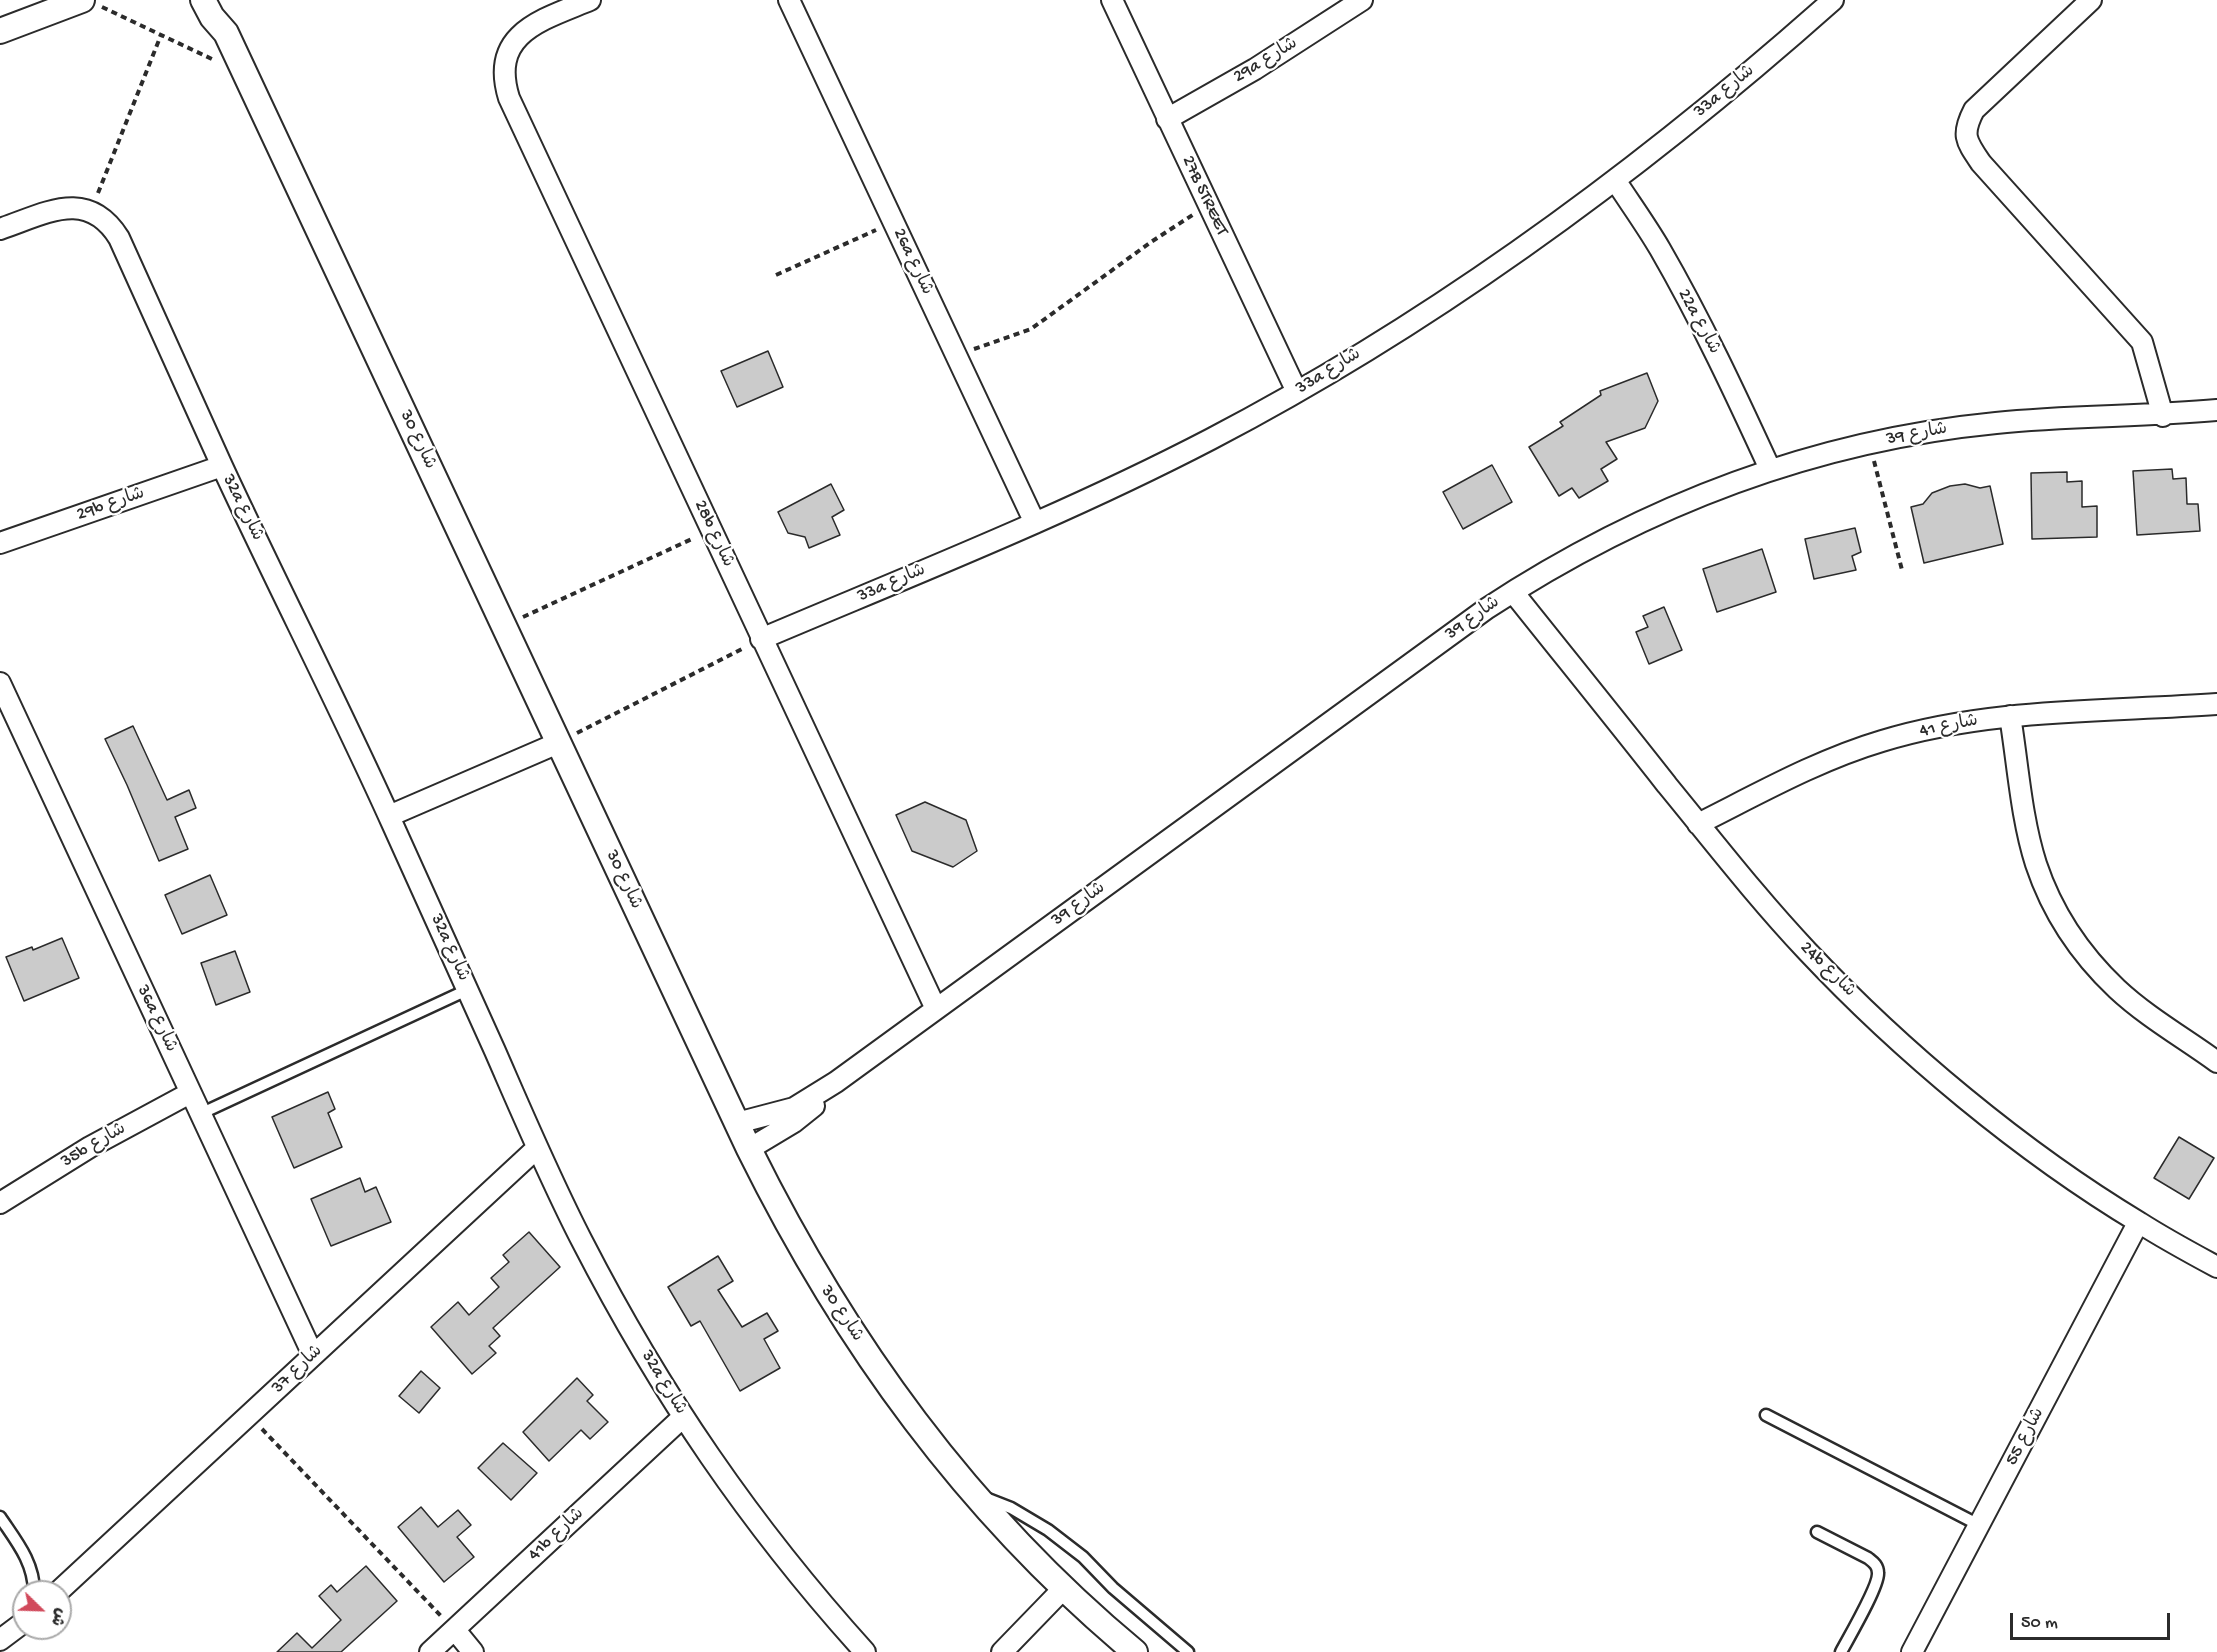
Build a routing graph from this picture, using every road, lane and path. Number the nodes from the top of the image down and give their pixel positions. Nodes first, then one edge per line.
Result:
1 (203, 0) edge
2 (219, 0) edge
3 (590, 0) edge
4 (789, 0) edge
5 (1112, 0) edge
6 (1362, 0) edge
7 (1833, 0) edge
8 (2091, 0) edge
9 (90, 3) edge
10 (0, 31) edge
11 (226, 33) junction
12 (161, 35) junction
13 (214, 61) dead end
14 (1167, 119) junction
15 (1615, 180) junction
16 (1208, 206) junction
17 (91, 210) junction
18 (893, 222) junction
19 (0, 229) edge
20 (776, 275) dead end
21 (956, 355) junction
22 (1297, 392) junction
23 (2217, 410) edge
24 (2163, 416) junction
25 (1869, 443) junction
26 (222, 466) junction
27 (1770, 469) junction
28 (1035, 523) junction
29 (711, 530) junction
30 (0, 543) edge
31 (1902, 570) dead end
32 (1513, 592) junction
33 (504, 626) junction
34 (761, 639) junction
35 (0, 683) edge
36 (2217, 704) edge
37 (2010, 716) junction
38 (558, 743) junction
39 (389, 816) junction
40 (1698, 824) junction
41 (467, 990) junction
42 (936, 1009) junction
43 (2217, 1062) edge
44 (836, 1082) junction
45 (190, 1093) junction
46 (200, 1114) junction
47 (737, 1123) junction
48 (537, 1148) junction
49 (749, 1149) junction
50 (0, 1203) edge
51 (2139, 1223) junction
52 (2217, 1267) edge
53 (313, 1355) junction
54 (249, 1415) junction
55 (1766, 1415) dead end
56 (683, 1417) junction
57 (970, 1492) junction
58 (0, 1517) edge
59 (1980, 1525) junction
60 (1817, 1532) dead end
61 (33, 1580) edge
62 (71, 1580) edge
63 (1063, 1589) junction
64 (454, 1630) junction
65 (430, 1652) edge
66 (473, 1652) edge
67 (865, 1652) edge
68 (1002, 1652) edge
69 (1135, 1652) edge
70 (1188, 1652) edge
71 (1841, 1652) edge
72 (1912, 1652) edge

1 - 11 street, شارع 30
2 - 11 street, شارع 30
3 - 29 street, 28b شارع
4 - 18 street, 26a شارع
5 - 14 street, 27B STREET
6 - 14 street, 29a شارع
7 - 15 street, 33a شارع
8 - 24 street
9 - 10 street
9 - 12 path
11 - 33 street, شارع 30
12 - 13 path
12 - 17 path
14 - 16 street, 27B STREET
15 - 22 street, 33a شارع
15 - 27 street, 22a شارع
16 - 21 path
16 - 22 street, 27B STREET
17 - 19 street
17 - 26 street, 32a شارع
18 - 20 path
18 - 21 street, 26a شارع
21 - 28 street, 26a شارع
22 - 28 street, 33a شارع
23 - 24 street, شارع 39
24 - 25 street, شارع 39
25 - 27 street, شارع 39
25 - 31 path
26 - 30 street, 29b شارع
26 - 39 street, 32a شارع
27 - 32 street, شارع 39
28 - 34 street, 33a شارع
29 - 33 path
29 - 34 street, 28b شارع
32 - 40 street, 24b شارع
32 - 42 street, شارع 39
33 - 38 street, شارع 30
34 - 38 path
34 - 42 street, 28b شارع
35 - 45 street, 36a شارع
36 - 37 street, شارع 41
37 - 40 street, شارع 41
37 - 43 street
38 - 39 street
38 - 47 street, شارع 30
39 - 41 street, 32a شارع
40 - 51 street, 24b شارع
41 - 46 lane
41 - 48 street, 32a شارع
42 - 44 street, شارع 39
44 - 47 street, شارع 39
44 - 49 street, شارع 39
45 - 46 street, 36a شارع
45 - 50 street, 35b شارع
46 - 53 street, 36a شارع
47 - 49 street, شارع 30
48 - 53 street, شارع 37
48 - 56 street, 32a شارع
49 - 57 street, شارع 30
51 - 52 street, 24b شارع
51 - 59 street, شارع 55
53 - 54 street, شارع 37
54 - 62 street, شارع 37
54 - 64 path
55 - 59 lane
56 - 64 street, 41b شارع
56 - 67 street, 32a شارع
57 - 63 street, شارع 30
57 - 70 lane
58 - 61 lane
59 - 72 street, شارع 55
60 - 71 lane
63 - 68 street
63 - 69 street, شارع 30
64 - 65 street, 41b شارع
64 - 66 street

